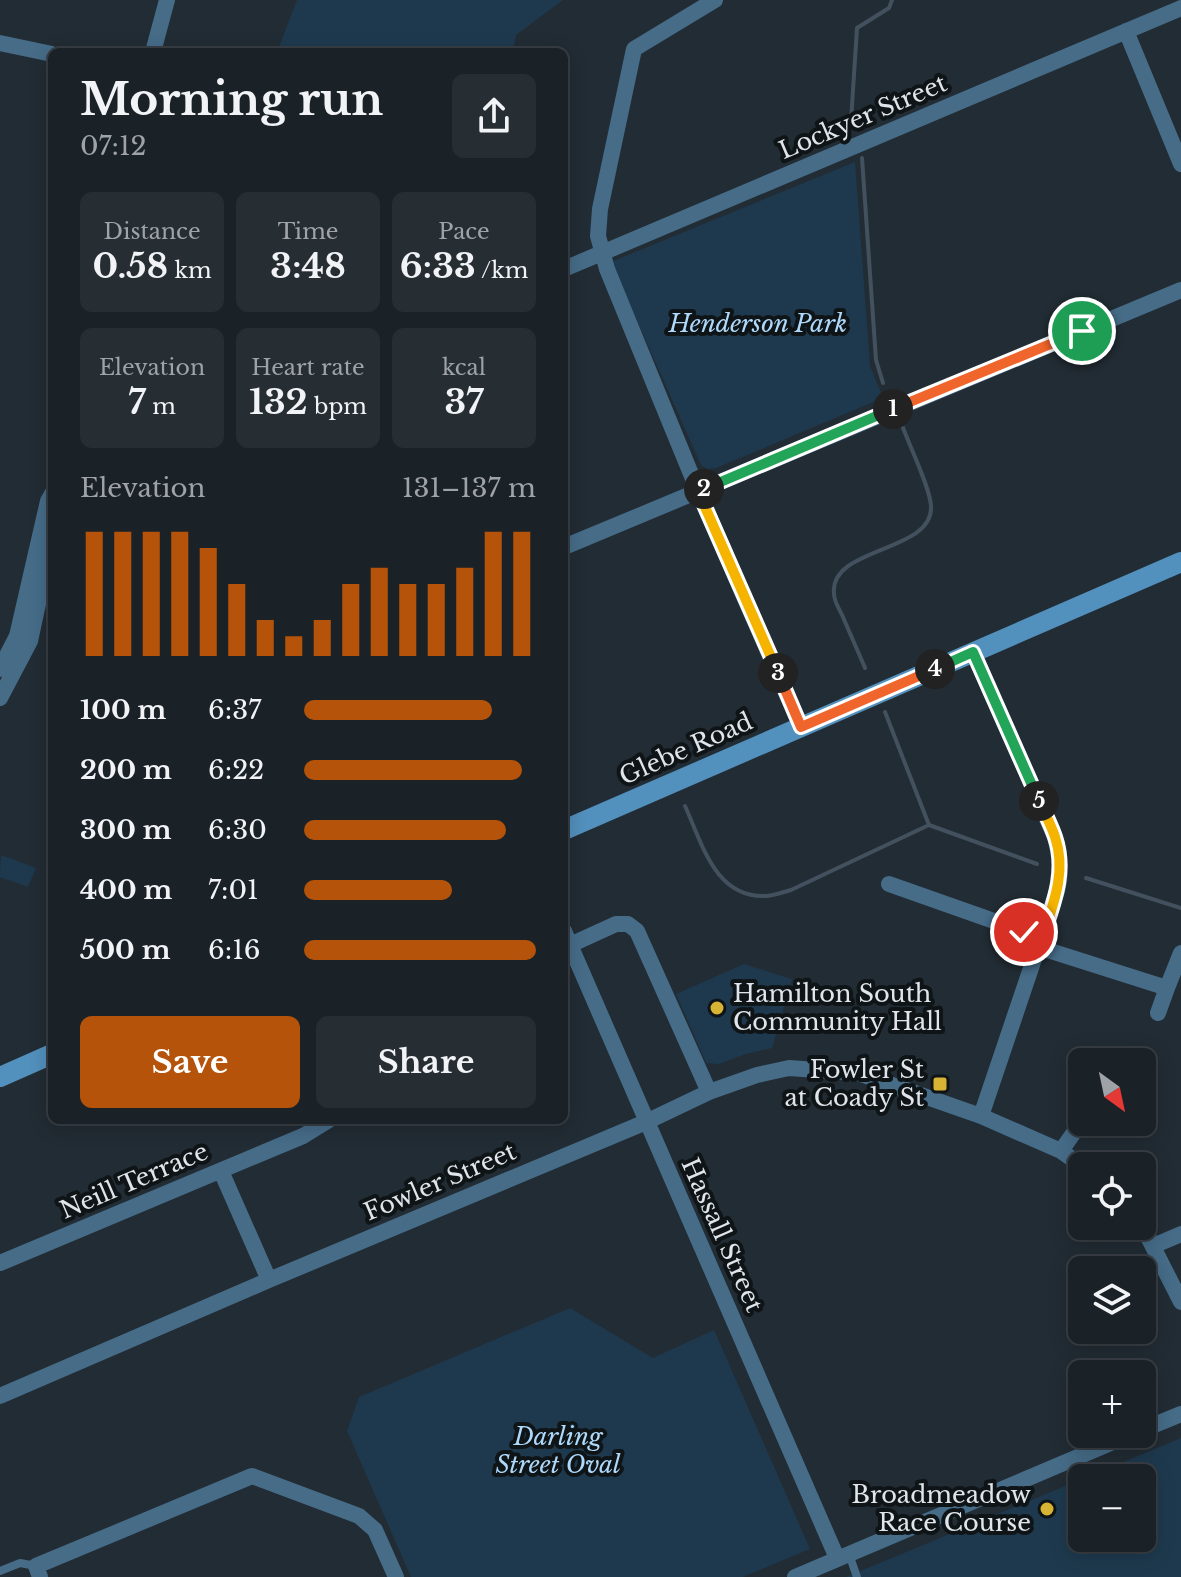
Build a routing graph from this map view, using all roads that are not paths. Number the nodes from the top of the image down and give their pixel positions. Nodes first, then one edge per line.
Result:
1 (167, 0) edge
2 (715, 0) edge
3 (1181, 8) edge
4 (1126, 31) junction
5 (0, 43) edge
6 (154, 48) edge
7 (48, 53) edge
8 (1181, 164) edge
9 (601, 254) junction
10 (568, 267) edge
11 (1181, 290) edge
12 (698, 491) junction
13 (48, 501) edge
14 (568, 545) edge
15 (48, 558) edge
16 (1181, 562) edge
17 (973, 652) junction
18 (0, 669) edge
19 (0, 698) edge
20 (801, 727) junction
21 (568, 828) edge
22 (889, 884) dead end
23 (568, 938) edge
24 (568, 940) edge
25 (1040, 943) junction
26 (1181, 953) edge
27 (1167, 988) junction
28 (1158, 1013) dead end
29 (48, 1056) edge
30 (0, 1077) edge
31 (709, 1092) junction
32 (981, 1116) junction
33 (646, 1122) junction
34 (322, 1124) edge
35 (1072, 1136) edge
36 (1061, 1151) junction
37 (1068, 1156) edge
38 (221, 1171) junction
39 (1181, 1234) edge
40 (1150, 1240) edge
41 (1153, 1246) junction
42 (0, 1263) edge
43 (269, 1280) junction
44 (1181, 1302) edge
45 (0, 1396) edge
46 (1181, 1414) edge
47 (1156, 1424) edge
48 (1099, 1448) edge
49 (843, 1556) junction
50 (0, 1571) edge
51 (38, 1572) edge
52 (395, 1577) edge
53 (795, 1577) edge
54 (857, 1577) edge

1 - 6 street
2 - 9 street
3 - 4 street, Lockyer Street
4 - 8 street
4 - 9 street, Lockyer Street
5 - 7 street
9 - 10 street, Lockyer Street
9 - 12 street
11 - 12 street
12 - 14 street
12 - 20 street
13 - 18 street
15 - 19 street
16 - 17 main road, Glebe Road
17 - 20 main road, Glebe Road
17 - 25 street
20 - 21 main road, Glebe Road
22 - 25 street
23 - 31 street
24 - 33 street, Hassall Street
25 - 27 street
25 - 32 street
26 - 27 street
27 - 28 street
29 - 30 main road
31 - 32 street, Fowler Street
31 - 33 street, Fowler Street
32 - 36 street, Fowler Street
33 - 43 street, Fowler Street
33 - 49 street, Hassall Street
34 - 38 street, Neill Terrace
35 - 36 street
36 - 37 street, Fowler Street
38 - 42 street, Neill Terrace
38 - 43 street
39 - 41 street
40 - 41 street
41 - 44 street
43 - 45 street, Fowler Street
46 - 47 street
48 - 49 street
49 - 53 street
49 - 54 lane
50 - 51 lane
51 - 52 street

